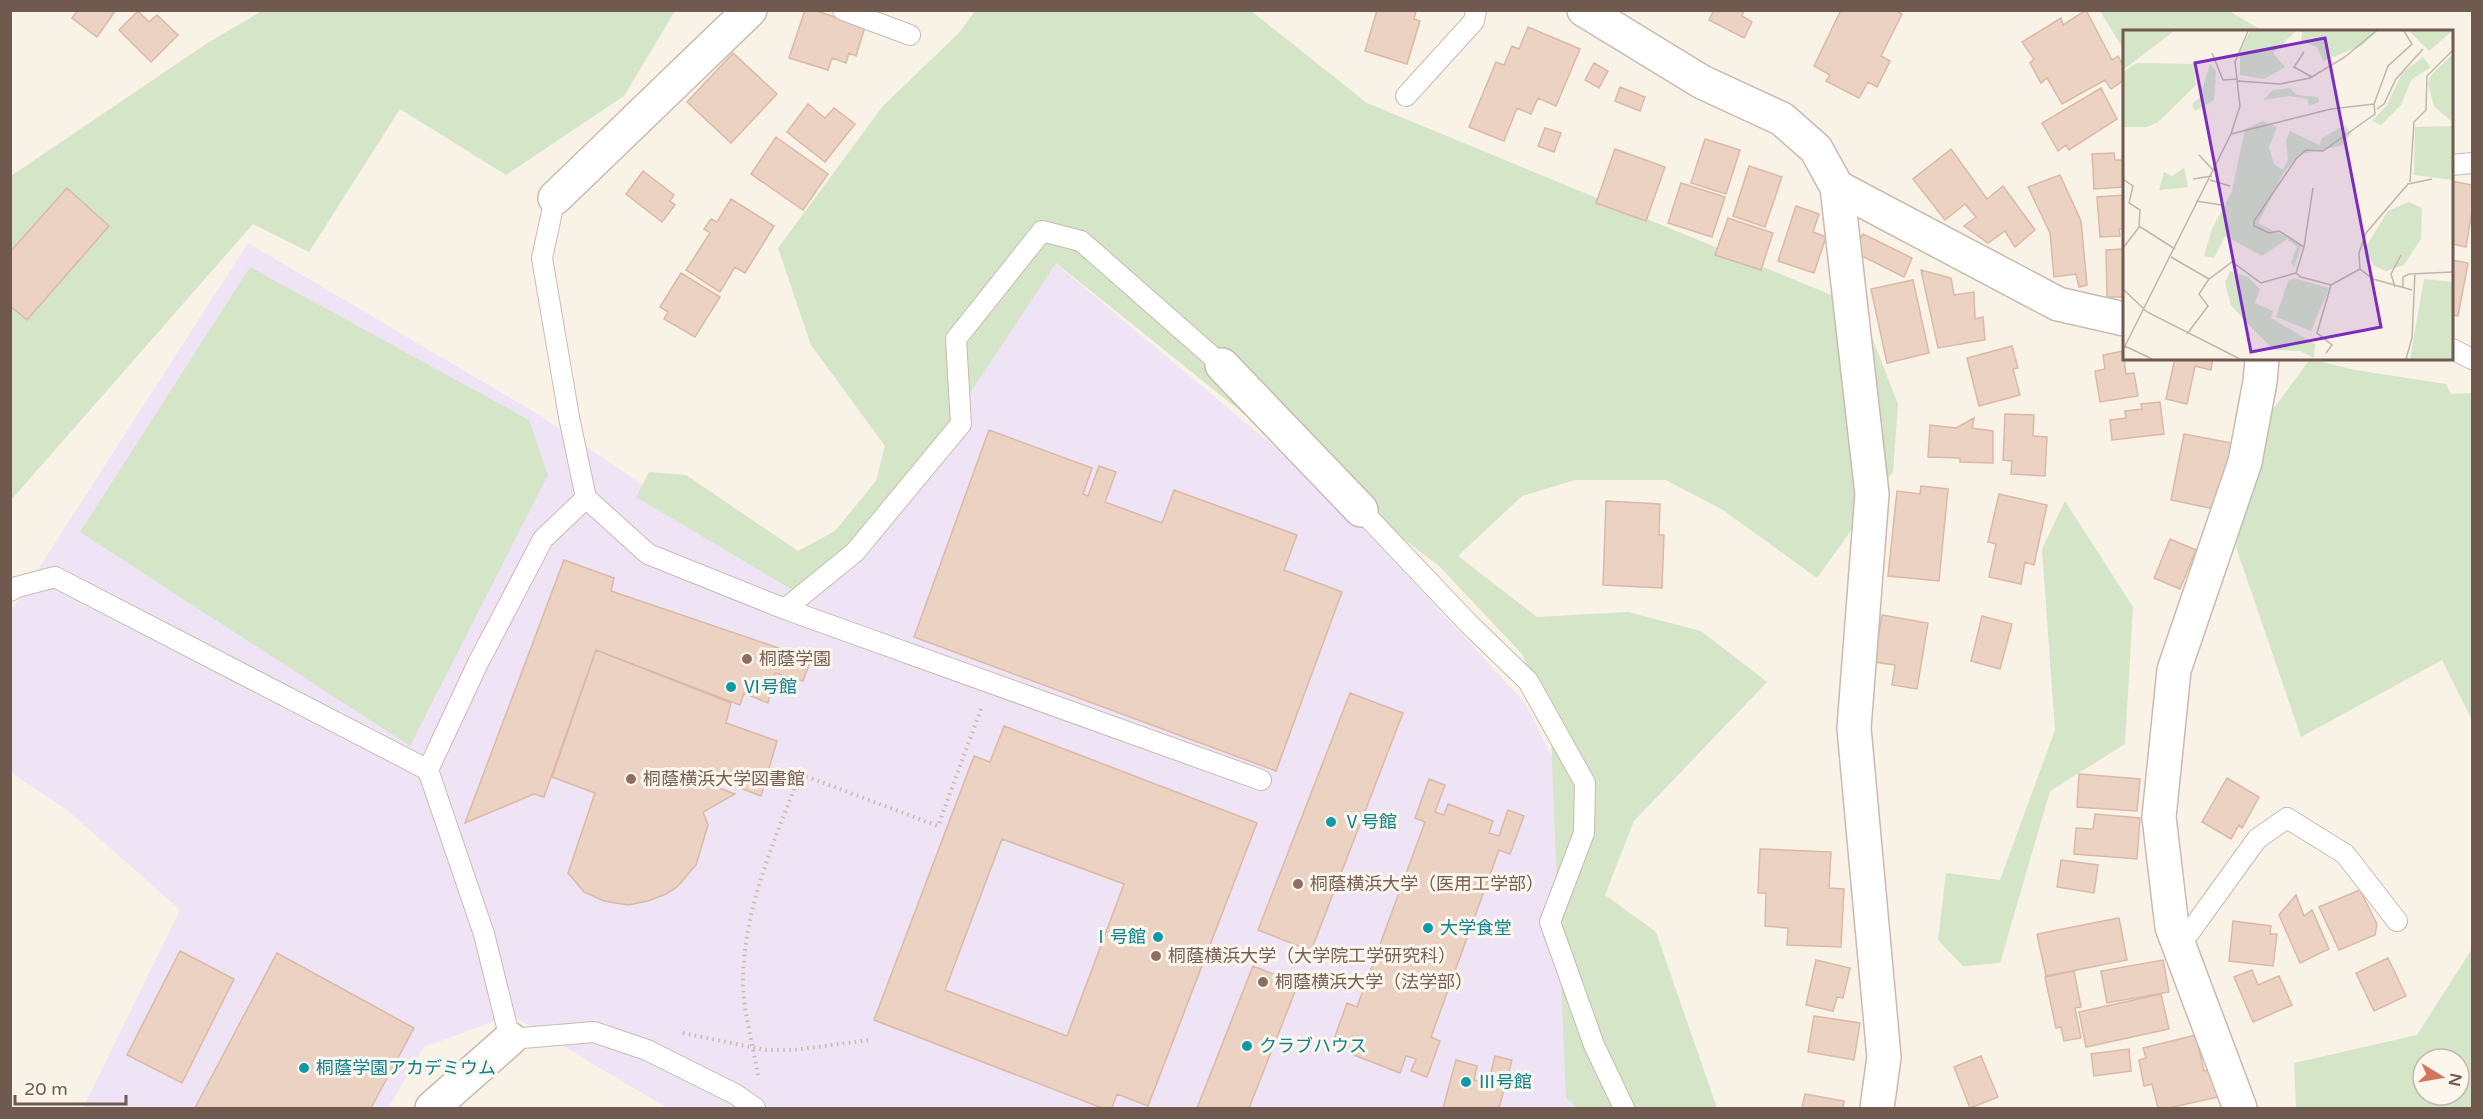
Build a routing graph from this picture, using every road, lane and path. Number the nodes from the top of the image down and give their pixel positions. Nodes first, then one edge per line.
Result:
1 (750, 10) edge
2 (843, 10) edge
3 (1476, 10) edge
4 (1584, 10) edge
5 (910, 35) dead end
6 (1406, 96) dead end
7 (2472, 163) edge
8 (2453, 165) edge
9 (1837, 187) junction
10 (555, 198) joint
11 (2123, 320) edge
12 (2453, 350) edge
13 (2472, 359) edge
14 (2262, 360) edge
15 (1222, 364) joint
16 (586, 498) junction
17 (1361, 510) joint
18 (10, 591) edge
19 (785, 609) junction
20 (991, 683) junction
21 (428, 770) junction
22 (1261, 780) dead end
23 (2397, 921) dead end
24 (2179, 947) junction
25 (510, 1039) junction
26 (870, 1040) dead end
27 (753, 1048) junction
28 (656, 1055) junction
29 (758, 1077) dead end
30 (432, 1108) edge
31 (755, 1108) edge
32 (1624, 1108) edge
33 (1877, 1108) edge
34 (2240, 1108) edge

1 - 10 street
2 - 5 lane
3 - 6 lane
4 - 9 street
7 - 8 lane
9 - 11 street
9 - 33 street
10 - 16 lane
12 - 13 lane
14 - 24 street
15 - 17 street
15 - 19 lane
16 - 19 lane
16 - 21 lane
17 - 32 lane
18 - 21 lane
19 - 20 lane
20 - 22 lane
20 - 27 path
21 - 25 lane
23 - 24 lane
24 - 34 street
25 - 28 lane
25 - 30 street
26 - 27 path
27 - 28 path
27 - 29 path
28 - 31 lane

